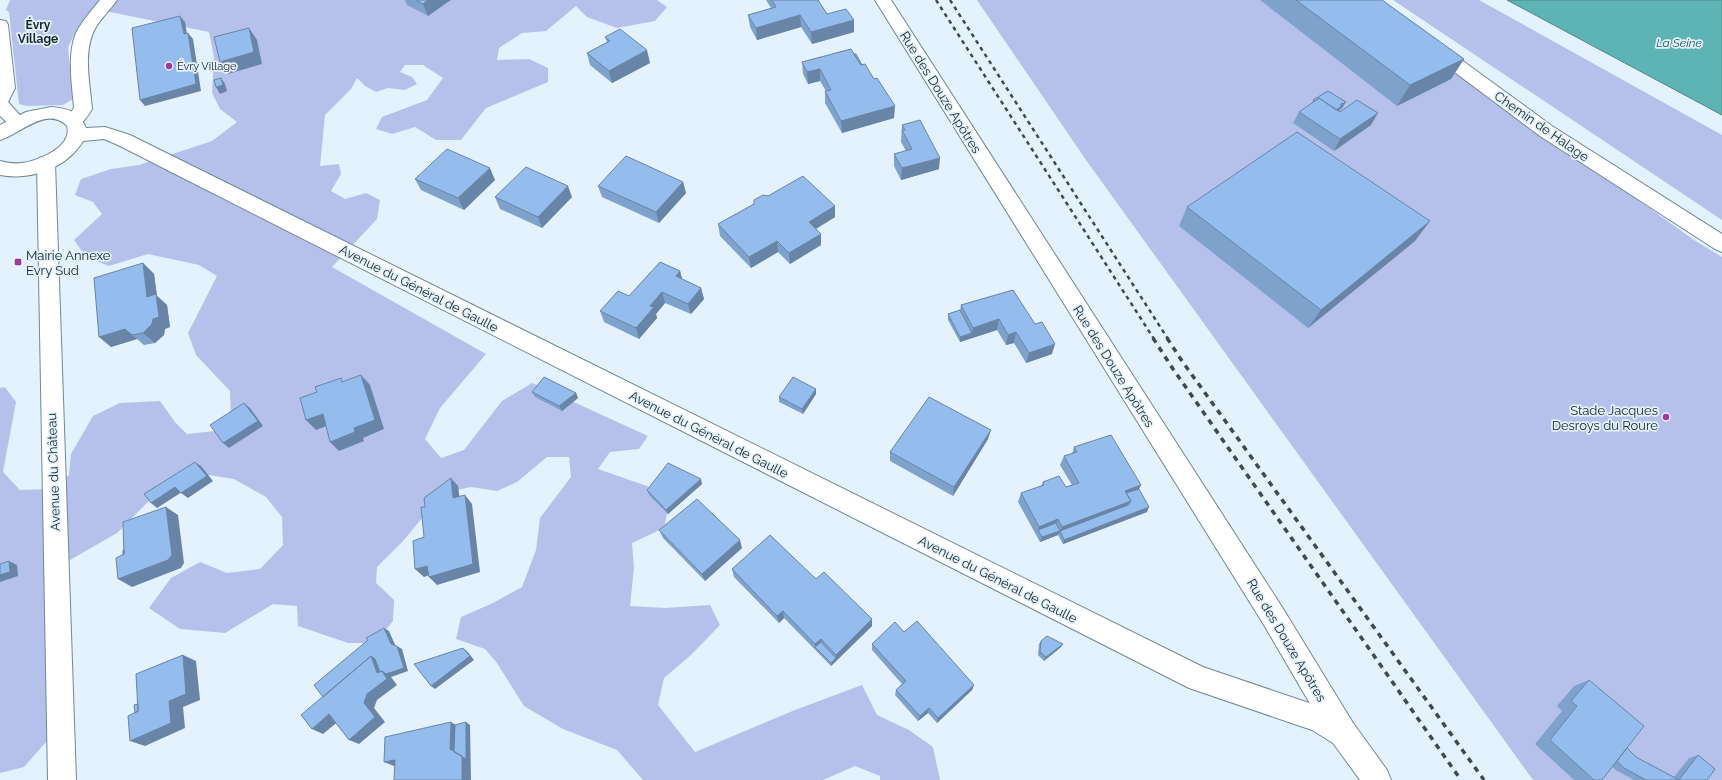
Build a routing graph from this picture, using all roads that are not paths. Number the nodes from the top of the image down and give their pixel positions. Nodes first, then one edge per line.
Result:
1 (109, 0) edge
2 (883, 0) edge
3 (0, 25) edge
4 (1419, 38) edge
5 (0, 101) edge
6 (0, 105) edge
7 (6, 127) edge
8 (75, 128) junction
9 (46, 163) junction
10 (0, 168) edge
11 (1722, 244) edge
12 (1343, 733) junction
13 (62, 780) edge
14 (1377, 780) edge

1 - 8 street
2 - 12 street, Rue des Douze Apôtres
3 - 5 street
4 - 11 street, Chemin de Halage
6 - 7 street
7 - 8 street
8 - 9 street
8 - 12 street, Avenue du Général de Gaulle
9 - 10 street
9 - 13 street, Avenue du Château
12 - 14 street, Rue des Douze Apôtres

